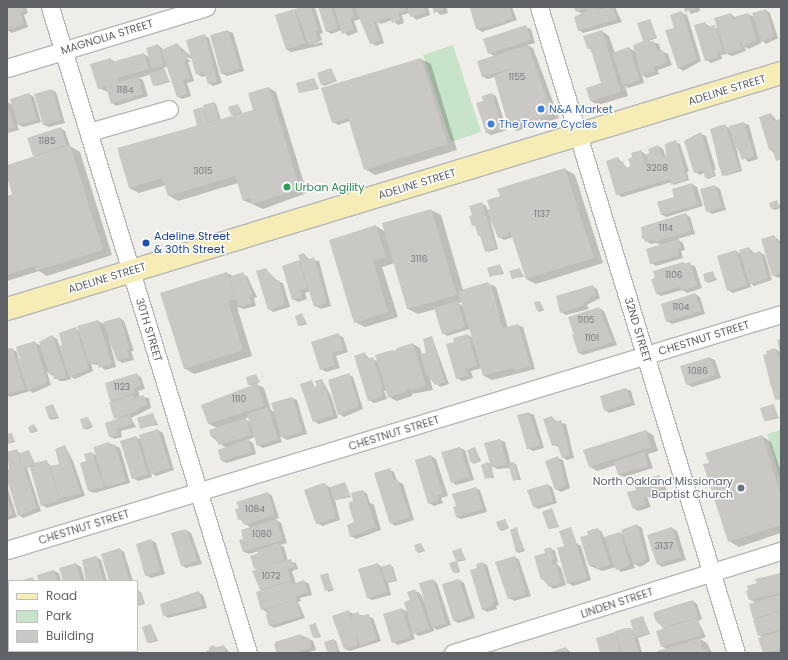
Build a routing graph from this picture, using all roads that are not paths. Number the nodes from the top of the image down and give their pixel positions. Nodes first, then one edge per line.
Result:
1 (50, 7) edge
2 (206, 7) edge
3 (539, 7) edge
4 (64, 50) junction
5 (7, 68) edge
6 (781, 73) edge
7 (169, 109) dead end
8 (89, 132) junction
9 (580, 135) junction
10 (131, 271) junction
11 (7, 309) edge
12 (781, 314) edge
13 (645, 356) junction
14 (199, 492) junction
15 (7, 550) edge
16 (781, 551) edge
17 (711, 572) junction
18 (248, 653) edge
19 (453, 653) edge
20 (736, 653) edge

1 - 4 street, 30TH STREET
2 - 4 street, MAGNOLIA STREET
3 - 9 street, 32ND STREET
4 - 5 street, MAGNOLIA STREET
4 - 8 street, 30TH STREET
6 - 9 main road, ADELINE STREET
7 - 8 street
8 - 10 street, 30TH STREET
9 - 10 main road, ADELINE STREET
9 - 13 street, 32ND STREET
10 - 11 main road, ADELINE STREET
10 - 14 street, 30TH STREET
12 - 13 street, CHESTNUT STREET
13 - 14 street, CHESTNUT STREET
13 - 17 street, 32ND STREET
14 - 15 street, CHESTNUT STREET
14 - 18 street, 30TH STREET
16 - 17 street, LINDEN STREET
17 - 19 street, LINDEN STREET
17 - 20 street, 32ND STREET

